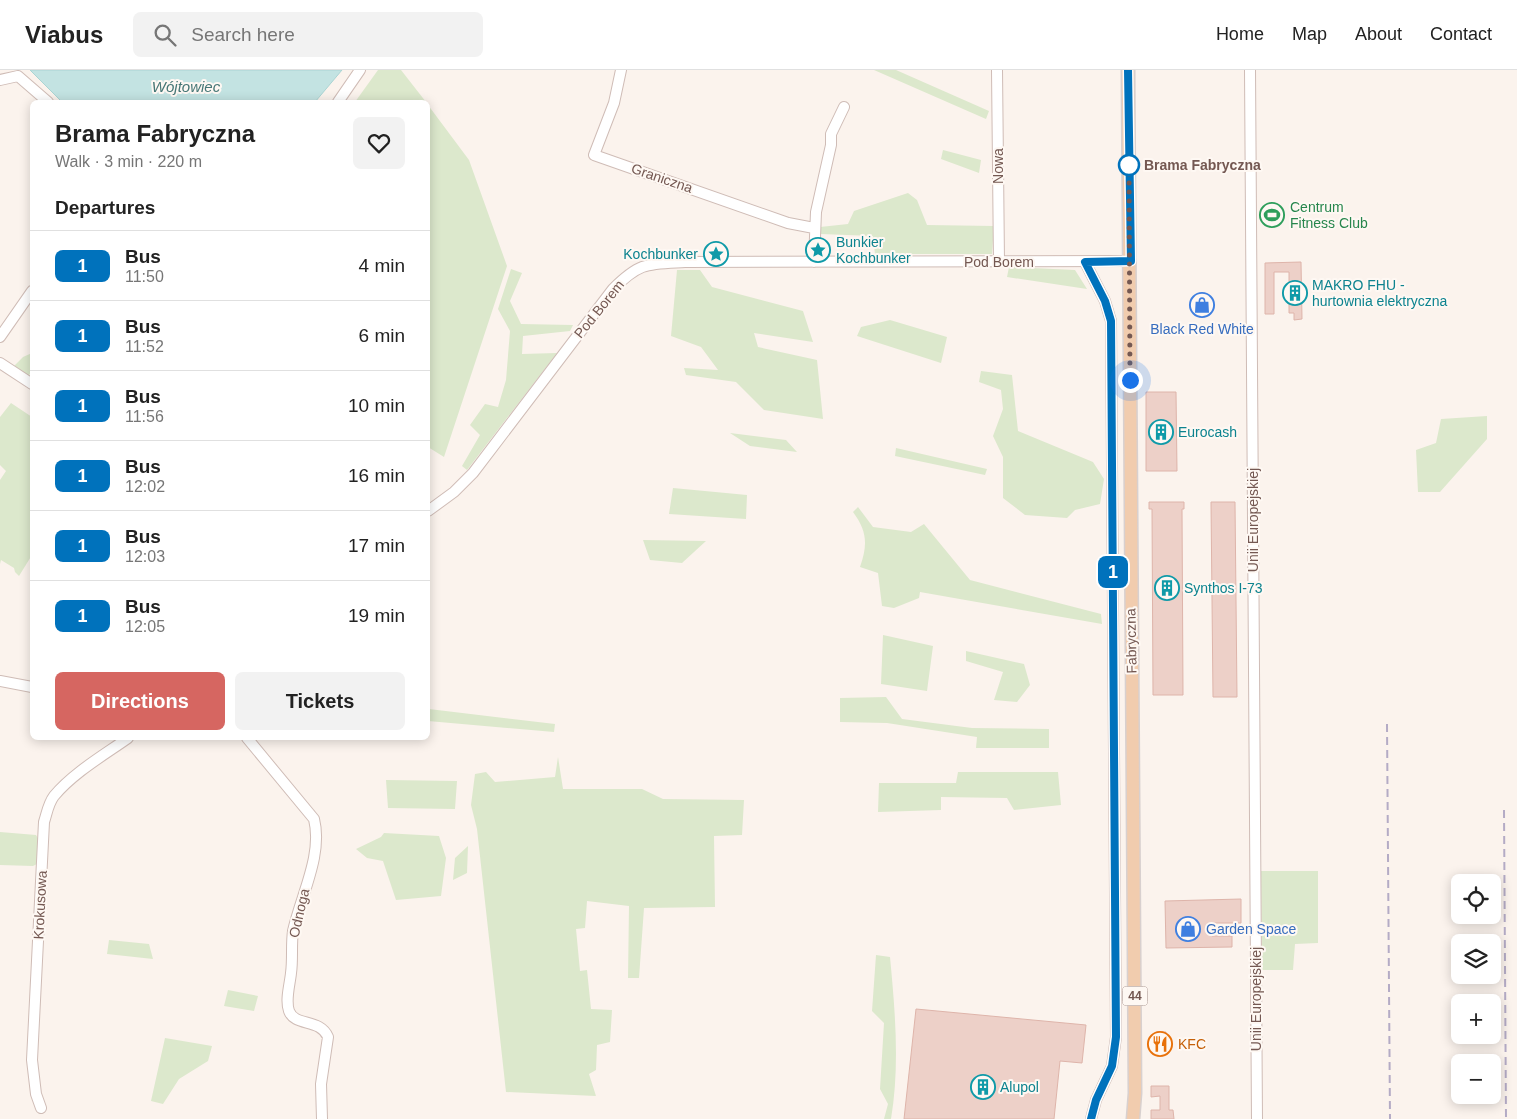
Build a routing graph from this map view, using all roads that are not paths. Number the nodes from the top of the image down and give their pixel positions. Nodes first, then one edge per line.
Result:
1 (360, 70) edge
2 (621, 70) edge
3 (997, 70) edge
4 (1128, 70) edge
5 (1250, 70) edge
6 (0, 80) edge
7 (46, 100) edge
8 (339, 100) edge
9 (844, 107) dead end
10 (814, 228) junction
11 (1131, 261) junction
12 (814, 262) junction
13 (999, 262) junction
14 (1085, 262) junction
15 (30, 294) edge
16 (0, 337) edge
17 (0, 363) edge
18 (30, 383) edge
19 (430, 509) edge
20 (0, 681) edge
21 (30, 687) edge
22 (125, 740) edge
23 (248, 740) edge
24 (1135, 1093) junction
25 (41, 1108) dead end
26 (322, 1119) edge
27 (1090, 1119) edge
28 (1133, 1119) edge
29 (1138, 1119) edge
30 (1257, 1119) edge

1 - 8 street
2 - 10 street, Graniczna
3 - 13 street, Nowa
4 - 11 main road, Fabryczna / 44
5 - 30 street, Unii Europejskiej
6 - 7 street
9 - 10 street
10 - 12 street
11 - 14 street, Pod Borem
11 - 24 main road, Fabryczna / 44
12 - 13 street, Pod Borem
12 - 19 street, Pod Borem
13 - 14 street, Pod Borem
14 - 27 street
15 - 16 street
17 - 18 street
20 - 21 street
22 - 25 street, Krokusowa
23 - 26 street, Odnoga
24 - 28 main road, Fabryczna / 44
24 - 29 main road, Fabryczna / 44

